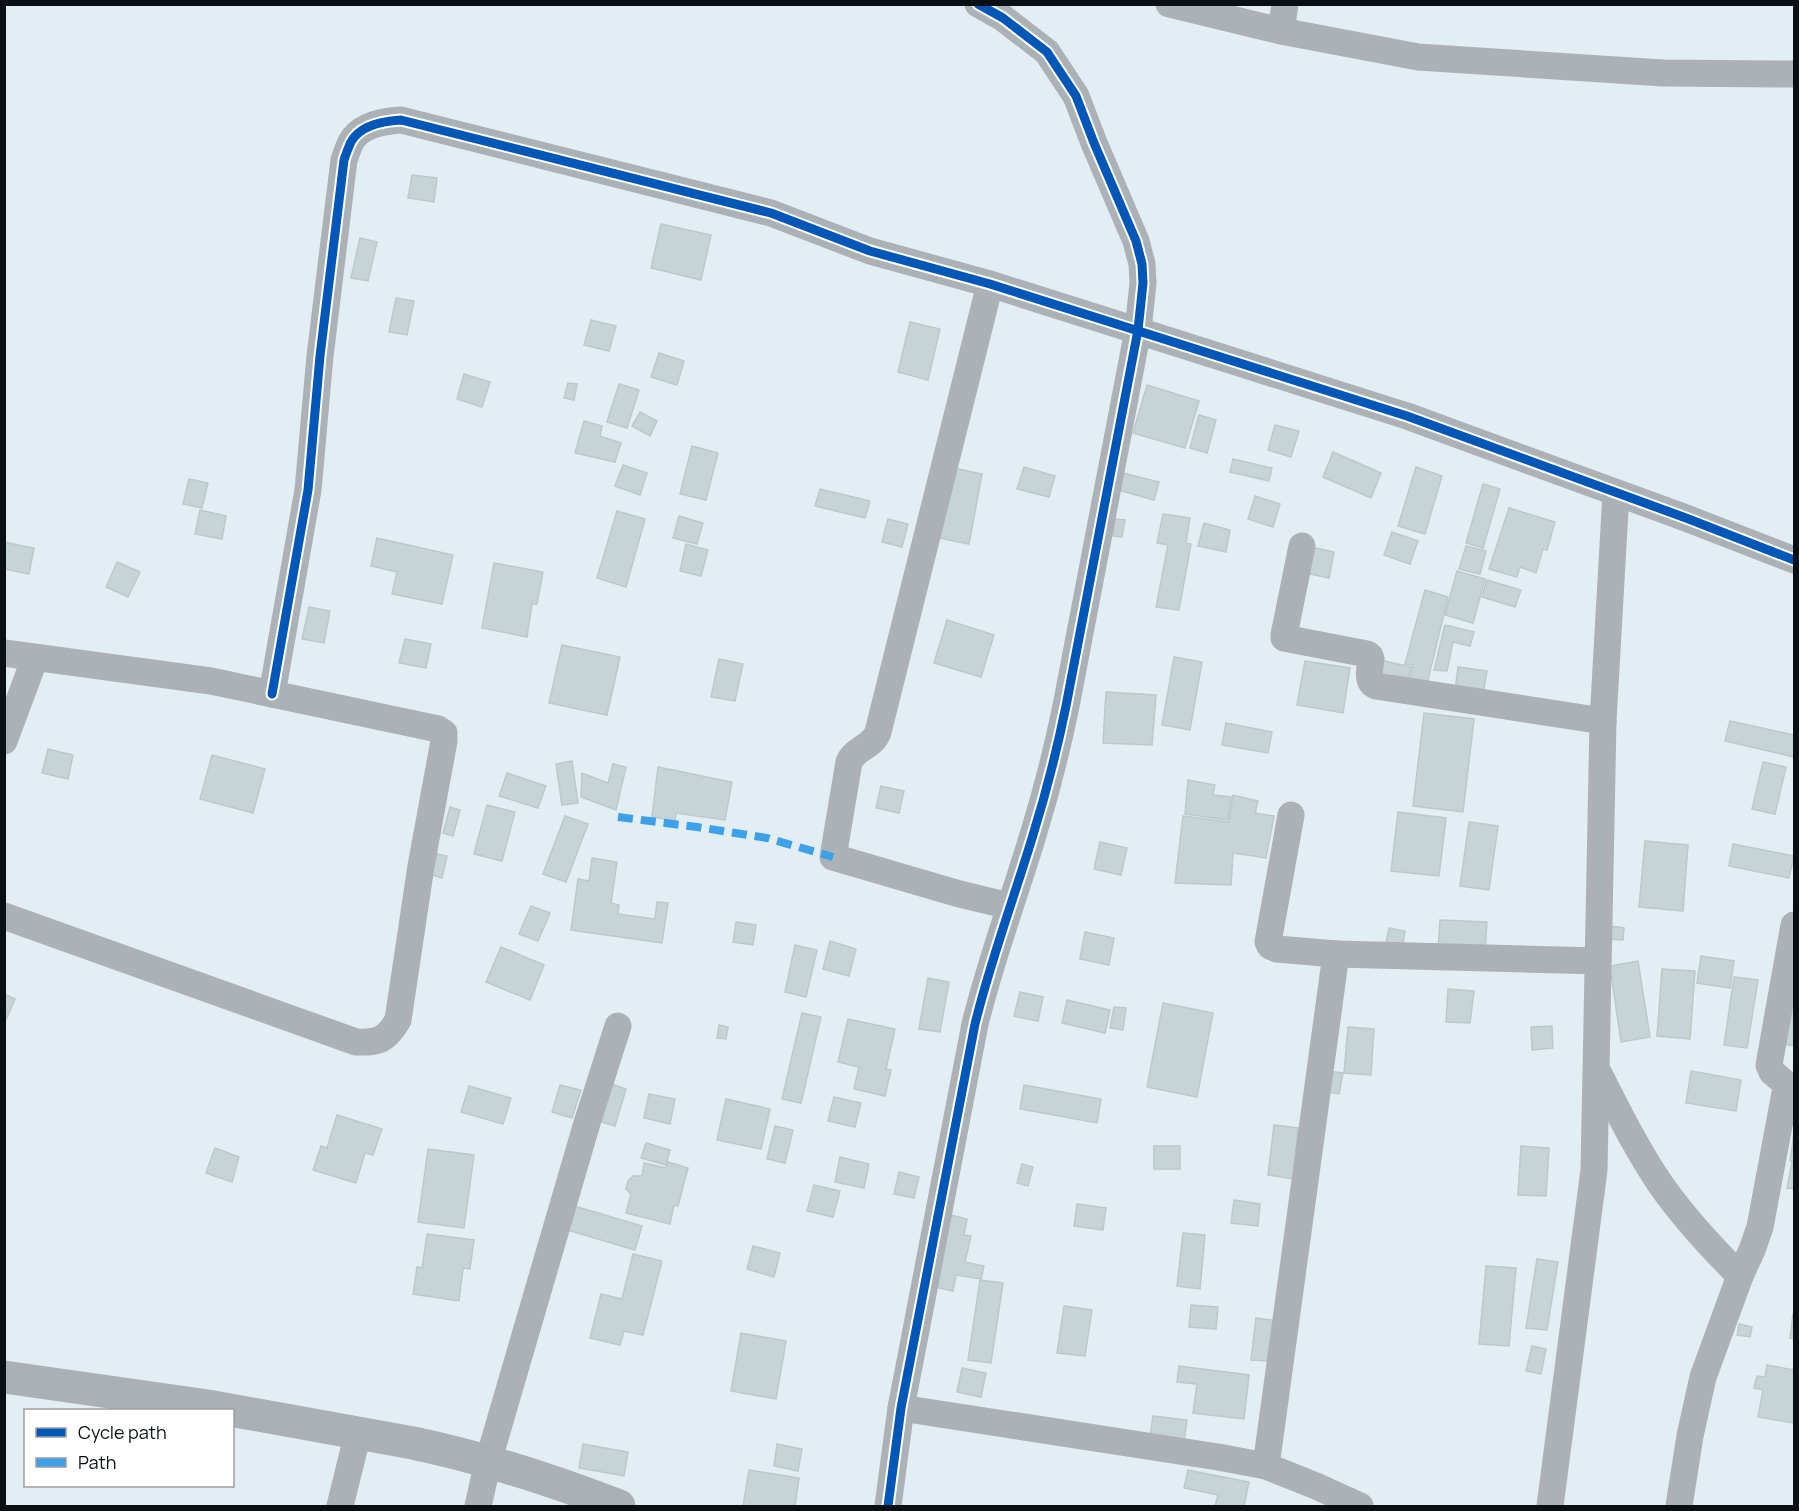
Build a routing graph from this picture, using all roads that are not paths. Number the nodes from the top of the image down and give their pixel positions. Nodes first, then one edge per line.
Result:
1 (978, 4) edge
2 (1169, 4) edge
3 (1285, 4) edge
4 (1281, 31) junction
5 (1794, 74) edge
6 (990, 284) junction
7 (1138, 330) junction
8 (1616, 493) junction
9 (1302, 546) dead end
10 (1794, 560) edge
11 (4, 653) edge
12 (35, 658) junction
13 (272, 694) junction
14 (1603, 721) junction
15 (4, 741) edge
16 (1291, 815) dead end
17 (1010, 906) junction
18 (4, 916) edge
19 (1794, 925) edge
20 (1336, 954) junction
21 (1597, 962) junction
22 (618, 1026) dead end
23 (1596, 1067) junction
24 (1740, 1276) junction
25 (4, 1377) edge
26 (901, 1408) junction
27 (226, 1409) edge
28 (234, 1410) edge
29 (358, 1432) junction
30 (488, 1462) junction
31 (1266, 1466) junction
32 (340, 1506) edge
33 (478, 1506) edge
34 (619, 1506) edge
35 (888, 1506) edge
36 (1360, 1506) edge
37 (1550, 1506) edge
38 (1679, 1506) edge

1 - 7 street
2 - 4 street
3 - 4 street
4 - 5 street
6 - 7 street
6 - 13 street
6 - 17 street
7 - 8 street
7 - 17 street
8 - 10 street
8 - 14 street
9 - 14 street
11 - 12 street
12 - 13 street
12 - 15 street
13 - 18 street
14 - 21 street
16 - 20 street
17 - 26 street
19 - 24 street
20 - 21 street
20 - 31 street
21 - 23 street
22 - 30 street
23 - 24 street
23 - 37 street
24 - 38 street
25 - 27 street
26 - 31 street
26 - 35 street
28 - 29 street
29 - 30 street
29 - 32 street
30 - 33 street
30 - 34 street
31 - 36 street

